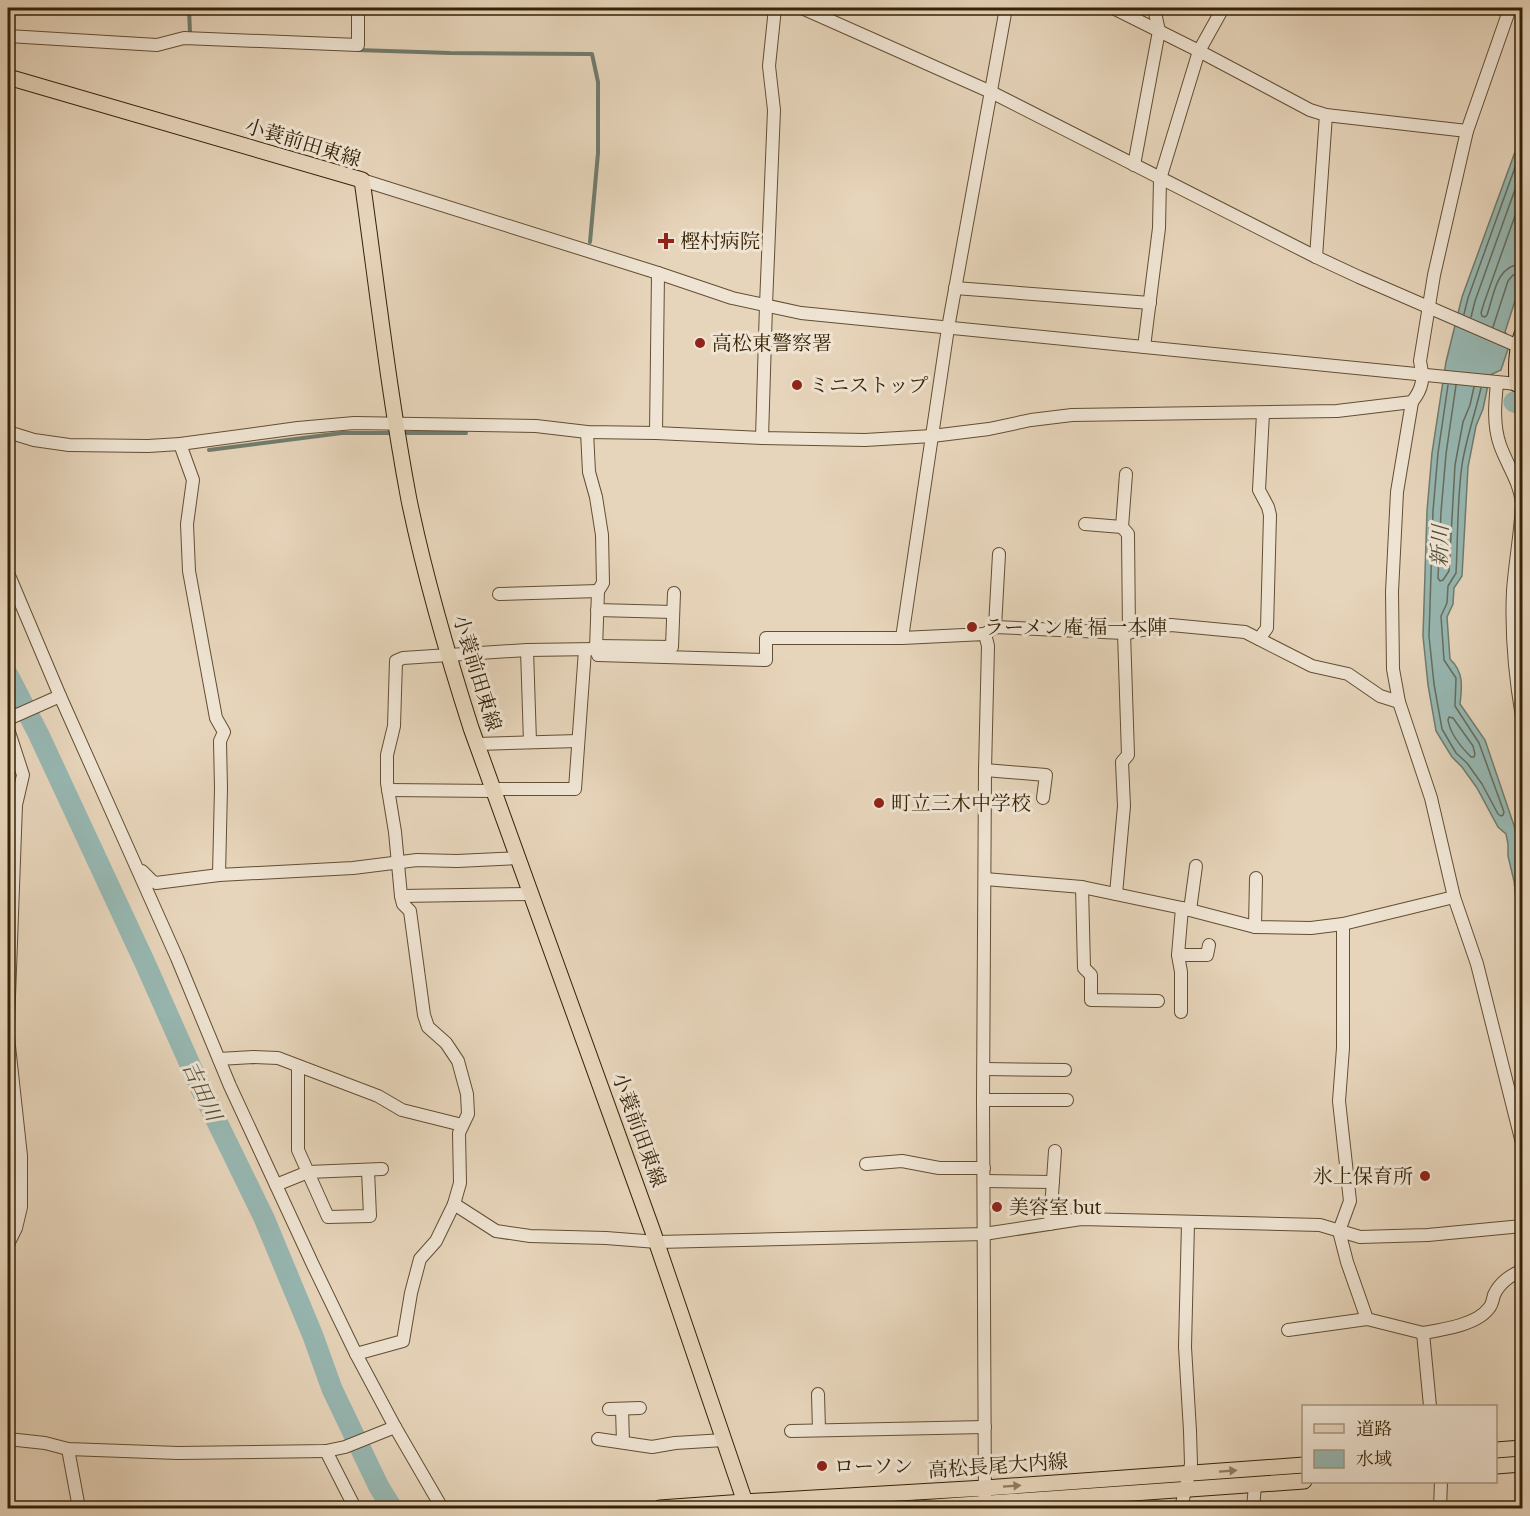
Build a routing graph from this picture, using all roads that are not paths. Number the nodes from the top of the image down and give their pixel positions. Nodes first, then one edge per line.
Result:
1 (358, 8) edge
2 (775, 8) edge
3 (802, 8) edge
4 (1006, 8) edge
5 (1113, 8) edge
6 (1154, 8) edge
7 (1223, 8) edge
8 (1510, 8) edge
9 (1159, 31) junction
10 (8, 36) edge
11 (1199, 51) junction
12 (8, 77) edge
13 (991, 92) junction
14 (1326, 115) junction
15 (1467, 131) junction
16 (1134, 165) junction
17 (1160, 179) junction
18 (362, 180) junction
19 (1316, 257) junction
20 (658, 273) junction
21 (955, 288) junction
22 (1150, 303) junction
23 (766, 305) junction
24 (1428, 307) junction
25 (948, 328) junction
26 (1517, 341) edge
27 (1144, 347) junction
28 (1423, 375) junction
29 (1506, 383) edge
30 (1412, 402) junction
31 (1263, 413) junction
32 (396, 424) junction
33 (8, 432) edge
34 (587, 432) junction
35 (656, 433) junction
36 (932, 436) junction
37 (762, 438) junction
38 (180, 444) junction
39 (1126, 474) dead end
40 (1085, 524) dead end
41 (1122, 527) junction
42 (999, 554) dead end
43 (8, 573) edge
44 (598, 591) junction
45 (674, 593) dead end
46 (499, 594) dead end
47 (597, 610) junction
48 (673, 612) junction
49 (990, 631) junction
50 (1126, 633) junction
51 (902, 638) junction
52 (1259, 639) junction
53 (592, 648) junction
54 (527, 650) junction
55 (447, 656) junction
56 (60, 696) junction
57 (1400, 702) junction
58 (1522, 717) edge
59 (8, 719) edge
60 (8, 729) edge
61 (578, 741) junction
62 (530, 742) junction
63 (477, 744) junction
64 (985, 770) junction
65 (388, 790) junction
66 (494, 790) junction
67 (1043, 798) dead end
68 (519, 858) junction
69 (398, 861) junction
70 (137, 866) junction
71 (1196, 866) dead end
72 (219, 875) junction
73 (1256, 878) dead end
74 (985, 879) junction
75 (1082, 887) junction
76 (531, 894) junction
77 (1116, 894) junction
78 (401, 896) junction
79 (1454, 897) junction
80 (1186, 909) junction
81 (1343, 924) junction
82 (1255, 927) junction
83 (1209, 945) dead end
84 (1179, 955) junction
85 (1158, 1001) dead end
86 (1181, 1012) dead end
87 (8, 1024) edge
88 (8, 1036) edge
89 (219, 1059) junction
90 (298, 1066) junction
91 (984, 1069) junction
92 (1065, 1070) dead end
93 (983, 1100) junction
94 (1067, 1100) dead end
95 (462, 1125) junction
96 (1522, 1143) edge
97 (1055, 1151) dead end
98 (866, 1164) dead end
99 (382, 1169) dead end
100 (368, 1170) junction
101 (308, 1172) junction
102 (984, 1175) junction
103 (1053, 1182) junction
104 (276, 1185) junction
105 (454, 1204) junction
106 (1188, 1222) junction
107 (1050, 1224) junction
108 (1522, 1226) edge
109 (1339, 1231) junction
110 (984, 1234) junction
111 (657, 1242) junction
112 (8, 1244) edge
113 (1522, 1270) edge
114 (1367, 1319) junction
115 (1288, 1330) dead end
116 (1423, 1334) junction
117 (356, 1354) junction
118 (818, 1394) dead end
119 (1430, 1405) edge
120 (640, 1408) dead end
121 (609, 1409) dead end
122 (622, 1409) junction
123 (395, 1427) junction
124 (985, 1427) junction
125 (819, 1430) junction
126 (791, 1431) dead end
127 (8, 1439) edge
128 (598, 1439) dead end
129 (724, 1440) junction
130 (623, 1442) junction
131 (1522, 1448) edge
132 (68, 1449) junction
133 (1497, 1450) edge
134 (326, 1451) junction
135 (1522, 1464) edge
136 (1302, 1465) edge
137 (1497, 1466) edge
138 (1189, 1473) junction
139 (1302, 1481) edge
140 (1441, 1483) edge
141 (1255, 1485) junction
142 (1185, 1490) junction
143 (986, 1500) edge
144 (746, 1505) edge
145 (79, 1509) edge
146 (355, 1509) edge
147 (442, 1509) edge
148 (660, 1509) edge
149 (919, 1509) edge
150 (1181, 1509) edge
151 (1253, 1509) edge
152 (1440, 1509) edge

1 - 10 street
2 - 23 street
3 - 13 street
4 - 13 street
5 - 9 street
6 - 9 street
7 - 11 street
8 - 15 street
9 - 11 street
9 - 16 street
11 - 14 street
11 - 17 street
12 - 18 main road, 小蓑前田東線
13 - 16 street
13 - 21 street
14 - 15 street
14 - 19 street
15 - 24 street
16 - 17 street
17 - 19 street
17 - 22 street
18 - 20 street
18 - 32 main road, 小蓑前田東線
19 - 24 street
20 - 23 street
20 - 35 street
21 - 22 street
21 - 25 street
22 - 27 street
23 - 25 street
23 - 37 street
24 - 26 street
24 - 28 street
25 - 27 street
25 - 36 street
26 - 29 main road
27 - 28 street
28 - 29 street
28 - 30 street
29 - 58 street
30 - 31 street
30 - 57 street
31 - 36 street
31 - 52 street
32 - 34 street
32 - 38 street
32 - 55 main road, 小蓑前田東線
33 - 38 street
34 - 35 street
34 - 44 street
35 - 37 street
36 - 37 street
36 - 51 street
38 - 72 street
39 - 41 street
40 - 41 street
41 - 50 street
42 - 49 street
43 - 56 street
44 - 46 street
44 - 47 street
45 - 48 street
47 - 48 street
47 - 53 street
48 - 53 street
49 - 50 street
49 - 51 street
49 - 64 street
50 - 52 street
50 - 77 street
51 - 53 street
52 - 57 street
53 - 54 street
53 - 61 street
54 - 55 street
54 - 62 street
55 - 63 main road, 小蓑前田東線
55 - 65 street
56 - 59 street
56 - 70 street
57 - 79 street
60 - 87 street
61 - 62 street
61 - 66 street
62 - 63 street
63 - 66 main road, 小蓑前田東線
64 - 67 street
64 - 74 street
65 - 66 street
65 - 69 street
66 - 68 main road, 小蓑前田東線
68 - 69 street
68 - 76 main road, 小蓑前田東線
69 - 72 street
69 - 78 street
70 - 72 street
70 - 89 street
71 - 80 street
73 - 82 street
74 - 75 street
74 - 91 street
75 - 77 street
75 - 85 street
76 - 78 street
76 - 111 main road, 小蓑前田東線
77 - 80 street
78 - 95 street
79 - 81 street
79 - 96 street
80 - 82 street
80 - 84 street
81 - 82 street
81 - 109 street
83 - 84 street
84 - 86 street
88 - 112 street
89 - 90 street
89 - 104 street
90 - 95 street
90 - 101 street
91 - 92 street
91 - 93 street
93 - 94 street
93 - 102 street
95 - 105 street
97 - 103 street
98 - 102 street
99 - 100 street
100 - 101 street
100 - 101 street
101 - 104 street
102 - 103 street
102 - 110 street
103 - 107 street
104 - 117 street
105 - 111 street
105 - 117 street
106 - 107 street
106 - 109 street
106 - 138 street
107 - 110 street
108 - 109 street
109 - 114 street
110 - 111 street
110 - 124 street
111 - 129 main road, 小蓑前田東線
113 - 116 street
114 - 115 street
114 - 116 street
116 - 119 street
117 - 123 street
118 - 125 street
120 - 122 street
121 - 122 street
122 - 130 street
123 - 134 street
123 - 147 street
124 - 125 street
124 - 143 street
125 - 126 street
127 - 132 street
128 - 130 street
129 - 130 street
129 - 144 main road, 小蓑前田東線
131 - 133 main road
132 - 134 street
132 - 145 street
134 - 146 street
135 - 137 main road
138 -> 136 main road, 高松長尾大内線
138 - 142 street
143 -> 138 main road, 高松長尾大内線
139 - 141 main road, 高松長尾大内線
140 - 152 street
141 - 142 main road, 高松長尾大内線
141 - 151 street
142 - 143 main road, 高松長尾大内線
142 - 150 street
143 - 144 main road, 高松長尾大内線
143 - 149 main road, 高松長尾大内線
144 - 148 main road, 高松長尾大内線

